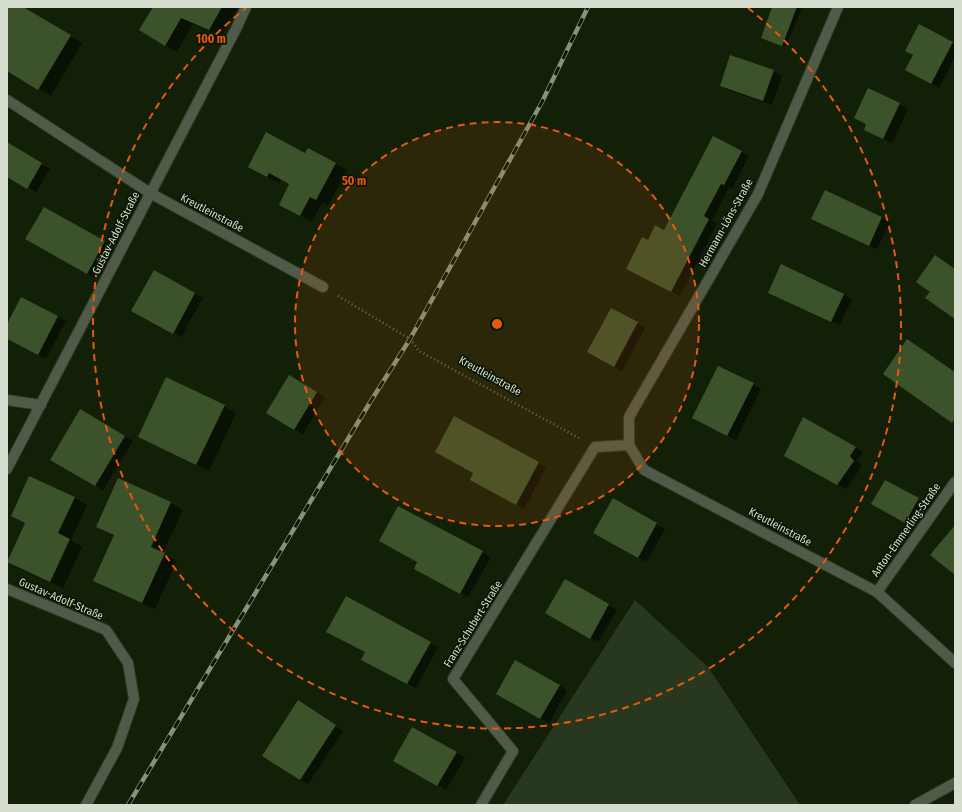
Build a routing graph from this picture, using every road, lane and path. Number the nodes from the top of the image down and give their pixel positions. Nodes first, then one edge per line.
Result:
1 (246, 7) edge
2 (838, 7) edge
3 (7, 100) edge
4 (150, 193) junction
5 (323, 287) joint
6 (7, 400) edge
7 (41, 405) junction
8 (629, 445) junction
9 (595, 447) junction
10 (7, 469) edge
11 (955, 482) edge
12 (7, 589) edge
13 (877, 592) junction
14 (955, 664) edge
15 (955, 783) edge
16 (86, 805) edge
17 (481, 805) edge
18 (915, 805) edge

1 - 4 street, Gustav-Adolf-Straße
2 - 8 street, Hermann-Löns-Straße
3 - 4 street, Kreutleinstraße
4 - 5 street, Kreutleinstraße
4 - 7 street, Gustav-Adolf-Straße
5 - 9 path, Kreutleinstraße
6 - 7 street
7 - 10 street, Gustav-Adolf-Straße
8 - 9 street
8 - 13 street, Kreutleinstraße
9 - 17 street, Franz-Schubert-Straße
11 - 13 street, Anton-Emmerling-Straße
12 - 16 street, Gustav-Adolf-Straße
13 - 14 street, Kreutleinstraße
15 - 18 street

